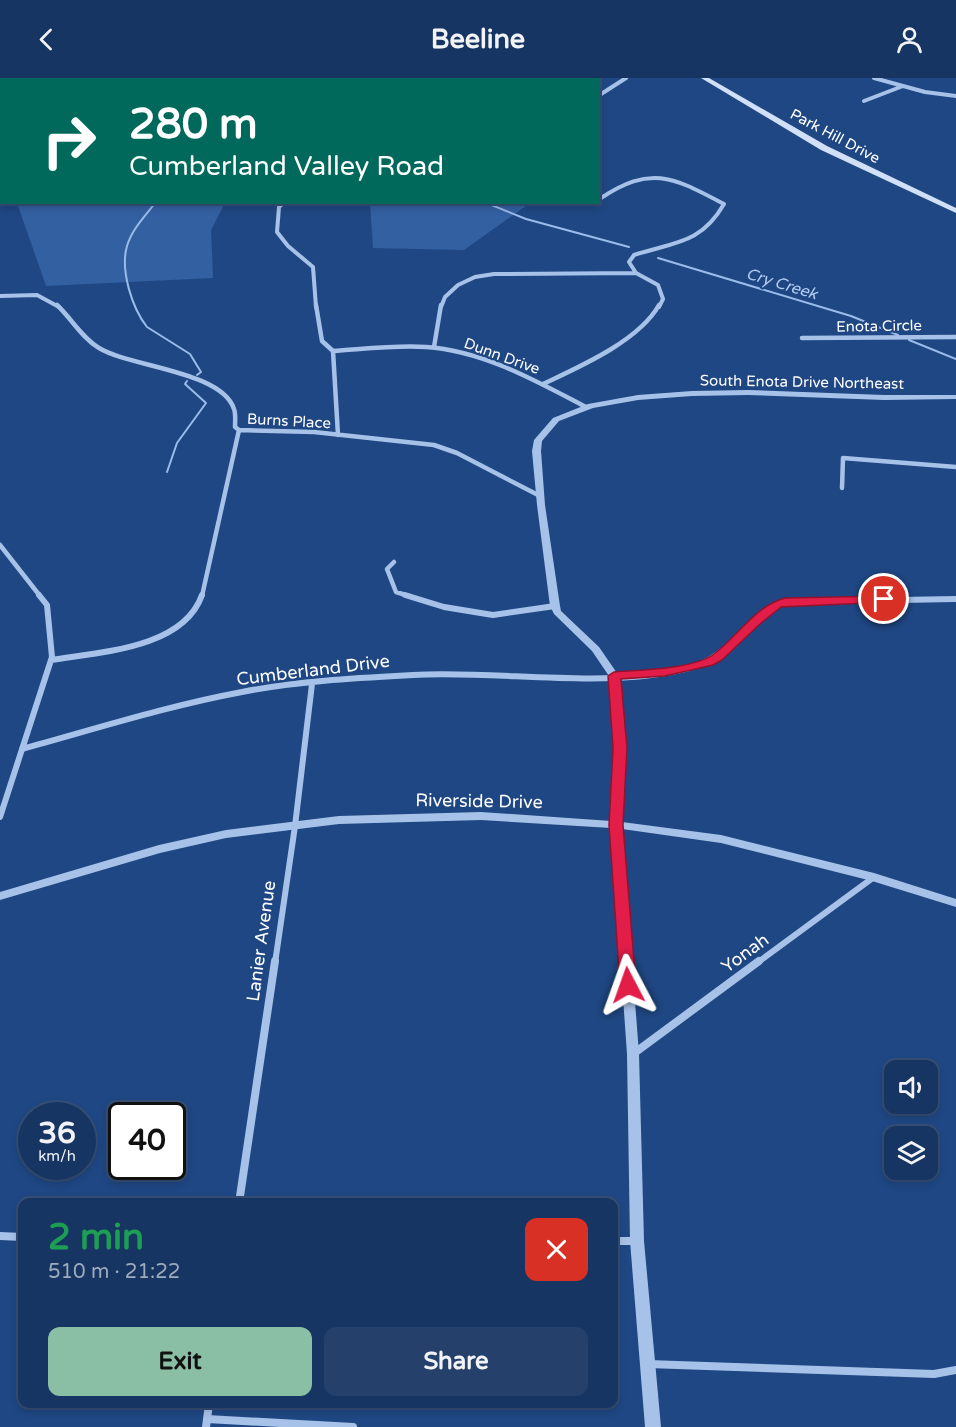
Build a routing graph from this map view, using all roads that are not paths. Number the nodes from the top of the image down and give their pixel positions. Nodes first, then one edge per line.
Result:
1 (626, 78) edge
2 (704, 78) edge
3 (874, 78) edge
4 (903, 86) junction
5 (600, 95) edge
6 (956, 96) edge
7 (864, 101) dead end
8 (647, 168) dead end
9 (645, 177) junction
10 (601, 198) dead end
11 (282, 204) edge
12 (956, 211) edge
13 (636, 273) junction
14 (0, 296) edge
15 (956, 337) edge
16 (802, 339) dead end
17 (434, 347) junction
18 (333, 351) junction
19 (543, 384) junction
20 (956, 397) edge
21 (586, 406) junction
22 (239, 430) junction
23 (338, 435) junction
24 (956, 467) edge
25 (842, 488) dead end
26 (540, 496) junction
27 (0, 545) edge
28 (394, 562) dead end
29 (956, 599) edge
30 (555, 606) junction
31 (51, 660) junction
32 (614, 676) junction
33 (312, 684) junction
34 (22, 749) junction
35 (0, 817) edge
36 (616, 825) junction
37 (295, 826) junction
38 (874, 877) junction
39 (0, 896) edge
40 (956, 903) edge
41 (633, 1054) junction
42 (240, 1198) edge
43 (0, 1236) edge
44 (18, 1237) edge
45 (638, 1241) junction
46 (618, 1242) edge
47 (648, 1364) junction
48 (956, 1370) edge
49 (208, 1408) edge
50 (206, 1423) edge
51 (353, 1427) edge
52 (653, 1427) edge

1 - 5 street
2 - 12 main road, Park Hill Drive
3 - 4 street
4 - 6 street
4 - 7 street
8 - 9 street
9 - 10 street
9 - 13 street
11 - 18 street
13 - 17 street
13 - 19 street
14 - 22 street
15 - 16 street, Enota Circle
17 - 18 street, Dunn Drive
17 - 19 street, Dunn Drive
18 - 23 street
19 - 21 street, Dunn Drive
20 - 21 street, South Enota Drive Northeast
21 - 26 street, South Enota Drive Northeast
22 - 23 street, Burns Place
22 - 31 street
23 - 26 street, Burns Place
24 - 25 street
26 - 30 street, South Enota Drive Northeast
27 - 31 street
28 - 30 street
29 - 32 street, Cumberland Drive
30 - 32 street
31 - 34 street
32 - 33 street, Cumberland Drive
32 - 36 street
33 - 34 street, Cumberland Drive
33 - 37 street, Lanier Avenue
34 - 35 street
36 - 37 street, Riverside Drive
36 - 38 street, Riverside Drive
36 - 41 street
37 - 39 street, Riverside Drive
37 - 42 street, Lanier Avenue
38 - 40 street, Riverside Drive
38 - 41 street, Yonah
41 - 45 street
43 - 44 street
45 - 46 street
45 - 47 street
47 - 48 street
47 - 52 street
49 - 50 street
50 - 51 street

